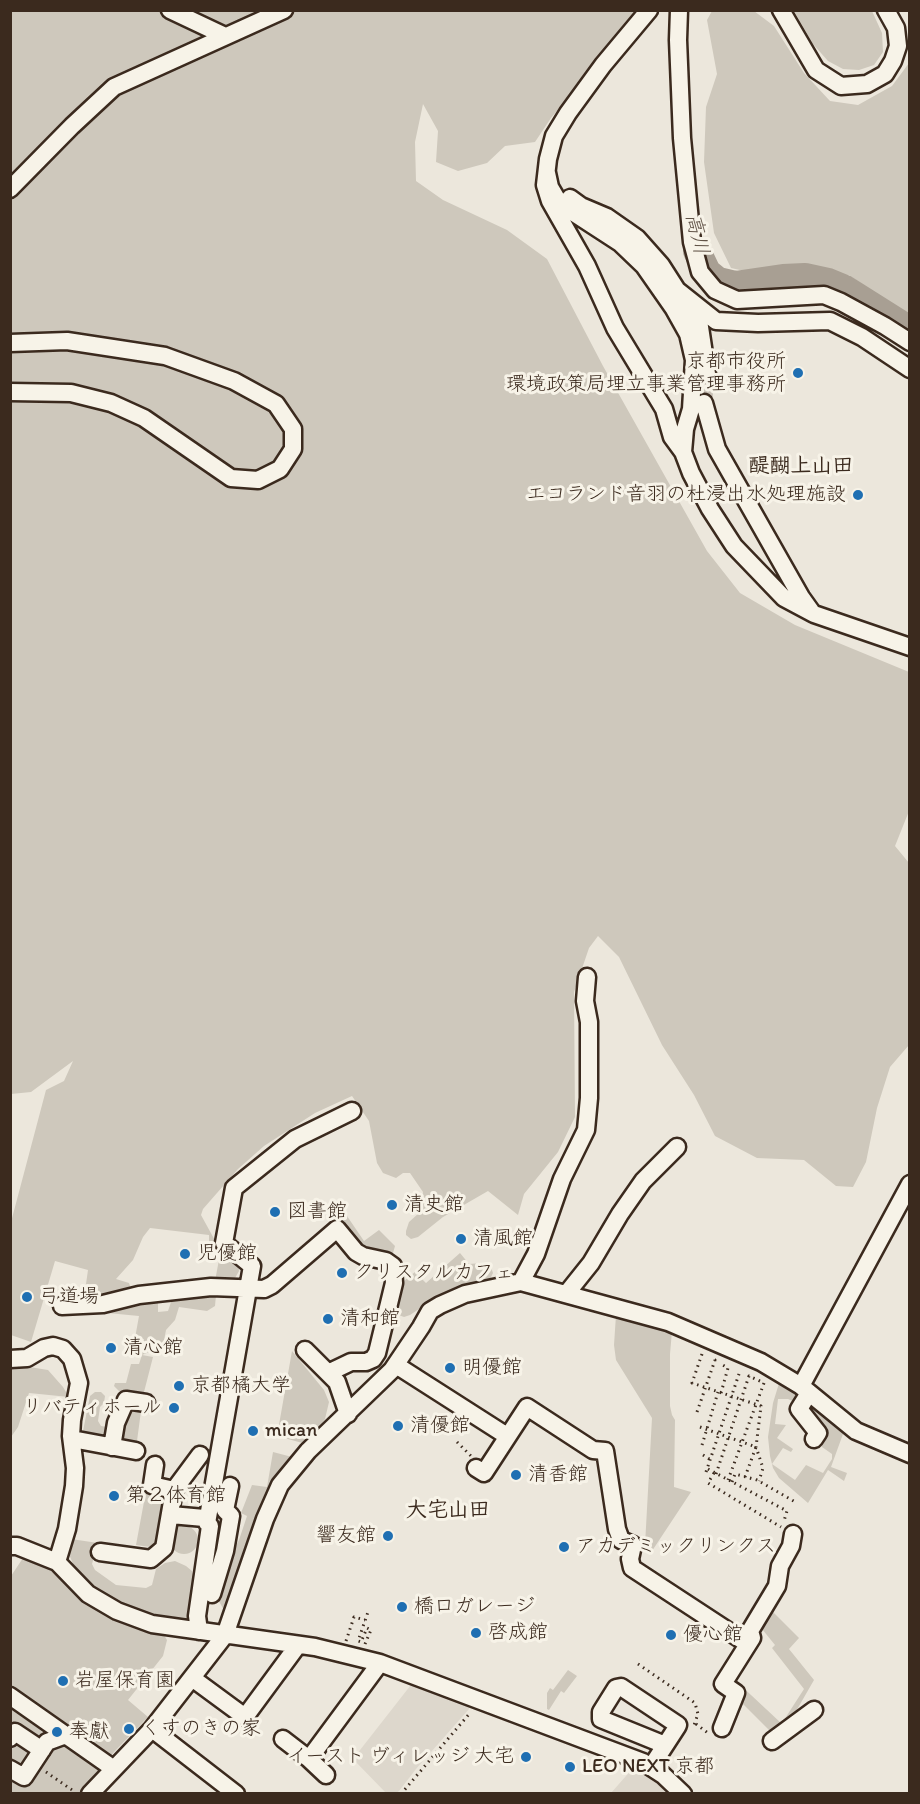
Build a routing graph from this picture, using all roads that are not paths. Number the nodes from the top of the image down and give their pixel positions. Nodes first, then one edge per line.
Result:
1 (170, 10) edge
2 (284, 10) edge
3 (649, 10) edge
4 (679, 10) edge
5 (781, 10) edge
6 (886, 10) edge
7 (225, 36) junction
8 (547, 173) junction
9 (10, 189) edge
10 (677, 290) junction
11 (909, 342) edge
12 (10, 343) edge
13 (909, 369) edge
14 (707, 374) tunnel mouth
15 (10, 392) edge
16 (704, 403) tunnel mouth
17 (683, 452) junction
18 (814, 614) junction
19 (909, 647) edge
20 (587, 977) dead end
21 (352, 1111) dead end
22 (677, 1147) dead end
23 (909, 1184) edge
24 (521, 1282) junction
25 (248, 1288) junction
26 (567, 1293) junction
27 (62, 1306) dead end
28 (305, 1350) dead end
29 (10, 1359) edge
30 (396, 1365) junction
31 (328, 1372) junction
32 (805, 1390) junction
33 (146, 1403) dead end
34 (348, 1414) junction
35 (507, 1437) junction
36 (72, 1439) junction
37 (814, 1439) dead end
38 (112, 1447) junction
39 (136, 1451) dead end
40 (909, 1454) edge
41 (200, 1455) dead end
42 (475, 1463) road end
43 (155, 1465) dead end
44 (231, 1486) dead end
45 (174, 1491) junction
46 (171, 1515) junction
47 (207, 1523) junction
48 (788, 1531) road end
49 (10, 1546) edge
50 (207, 1548) junction
51 (225, 1551) junction
52 (100, 1552) dead end
53 (57, 1562) junction
54 (212, 1594) dead end
55 (200, 1631) junction
56 (225, 1635) junction
57 (748, 1644) junction
58 (298, 1645) junction
59 (380, 1663) junction
60 (192, 1678) junction
61 (10, 1696) edge
62 (814, 1710) dead end
63 (722, 1728) dead end
64 (153, 1729) junction
65 (66, 1735) junction
66 (10, 1738) edge
67 (283, 1739) dead end
68 (772, 1741) dead end
69 (665, 1745) dead end
70 (42, 1750) junction
71 (309, 1759) junction
72 (651, 1767) junction
73 (10, 1769) edge
74 (114, 1769) junction
75 (326, 1775) dead end
76 (90, 1794) edge
77 (236, 1794) edge
78 (683, 1794) edge

1 - 7 street
2 - 7 street
3 - 8 street
4 - 11 street
5 - 6 street
7 - 9 street
8 - 10 street
8 - 17 street
8 - 17 street
10 - 13 street
10 - 14 street
12 - 15 street
16 - 18 street
17 - 18 street
18 - 19 street
20 - 24 street
21 - 25 street
22 - 26 street
23 - 32 street
24 - 26 street
24 - 30 street
25 - 27 street
25 - 31 street
25 - 47 street
26 - 32 street
28 - 31 street
29 - 36 street
30 - 34 street
30 - 35 street
31 - 34 street
32 - 37 street
32 - 40 street
33 - 38 street
34 - 56 street
35 - 42 street
35 - 57 street
36 - 38 street
36 - 53 street
38 - 39 street
41 - 45 street
43 - 45 street
44 - 51 street
45 - 46 street
46 - 47 street
46 - 52 street
47 - 50 street
48 - 57 street
49 - 53 street
50 - 51 street
50 - 55 street
51 - 54 street
53 - 55 street
55 - 56 street
56 - 58 street
56 - 60 street
57 - 63 street
58 - 59 street
58 - 60 street
59 - 71 street
59 - 72 street
60 - 64 street
61 - 65 street
62 - 68 street
64 - 74 street
64 - 77 street
65 - 70 street
65 - 74 street
66 - 70 street
67 - 71 street
69 - 72 street
70 - 73 street
71 - 75 street
72 - 78 street
74 - 76 street

